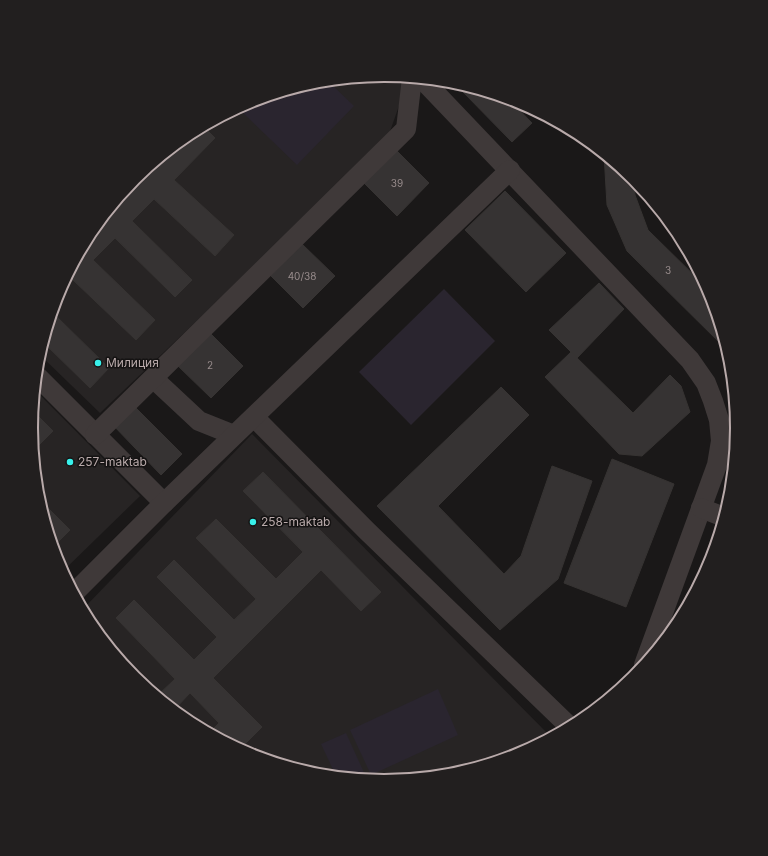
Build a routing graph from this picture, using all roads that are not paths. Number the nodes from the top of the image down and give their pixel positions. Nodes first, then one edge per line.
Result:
1 (411, 83) edge
2 (428, 85) edge
3 (510, 170) junction
4 (154, 378) junction
5 (41, 381) edge
6 (254, 417) junction
7 (95, 435) junction
8 (234, 435) junction
9 (164, 503) junction
10 (702, 508) junction
11 (719, 515) edge
12 (78, 589) edge
13 (650, 650) edge
14 (565, 723) edge

1 - 4 street
2 - 3 street
3 - 6 street
3 - 10 street
4 - 7 street
4 - 8 street
5 - 7 street
6 - 8 street
6 - 14 street
7 - 9 street
8 - 9 street
9 - 12 street
10 - 11 street
10 - 13 street

